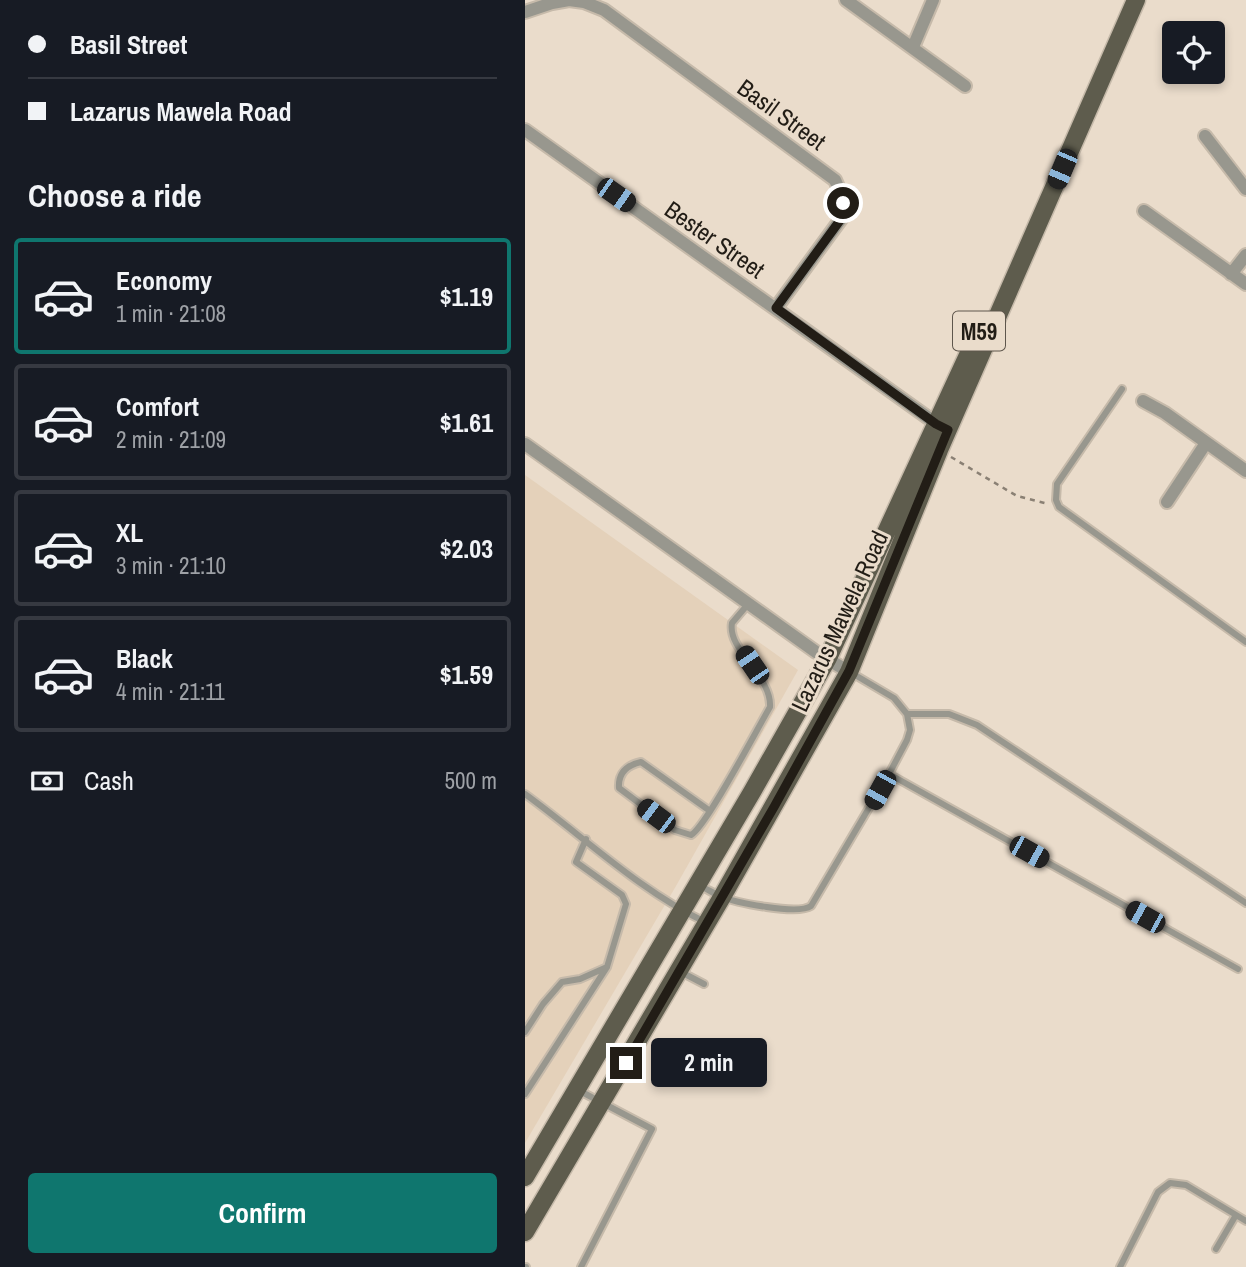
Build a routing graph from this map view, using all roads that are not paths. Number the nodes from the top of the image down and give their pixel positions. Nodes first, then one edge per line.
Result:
1 (569, 0) edge
2 (846, 0) edge
3 (933, 0) edge
4 (1123, 0) edge
5 (1136, 0) edge
6 (578, 1) edge
7 (525, 12) edge
8 (913, 47) junction
9 (965, 86) dead end
10 (525, 130) edge
11 (1205, 136) dead end
12 (1246, 190) edge
13 (1145, 211) dead end
14 (1246, 255) edge
15 (1231, 274) junction
16 (1246, 284) edge
17 (776, 308) junction
18 (1122, 389) dead end
19 (1143, 401) dead end
20 (942, 427) junction
21 (525, 443) edge
22 (1206, 443) junction
23 (1246, 471) edge
24 (1167, 502) dead end
25 (750, 603) junction
26 (1246, 642) edge
27 (828, 659) junction
28 (849, 671) junction
29 (907, 714) junction
30 (889, 774) junction
31 (525, 794) edge
32 (711, 811) junction
33 (586, 839) junction
34 (697, 884) junction
35 (722, 897) junction
36 (1246, 903) edge
37 (682, 910) junction
38 (707, 923) junction
39 (607, 967) junction
40 (1238, 969) dead end
41 (679, 971) junction
42 (704, 984) dead end
43 (525, 1032) edge
44 (576, 1089) junction
45 (525, 1094) edge
46 (601, 1103) junction
47 (525, 1177) edge
48 (1236, 1215) junction
49 (1246, 1221) edge
50 (525, 1232) edge
51 (1216, 1249) dead end
52 (581, 1267) edge
53 (1120, 1267) edge

1 - 6 street, Basil Street
1 - 7 street
2 - 8 street
3 - 8 street
4 - 20 main road, Lazarus Mawela Road / M59
5 - 20 main road, Lazarus Mawela Road / M59
6 - 17 street, Basil Street
8 - 9 street
10 - 17 street, Bester Street
11 - 12 street
13 - 15 street
14 - 15 street
15 - 16 street
17 - 20 street, Bester Street
18 - 26 lane
19 - 22 street
20 - 27 main road, Lazarus Mawela Road / M59
20 - 28 main road, Lazarus Mawela Road / M59
21 - 25 street
22 - 23 street
22 - 24 street
25 - 27 street
25 - 32 lane
27 - 28 street
27 - 34 main road, Lazarus Mawela Road / M59
28 - 29 lane
28 - 35 main road, Lazarus Mawela Road / M59
29 - 30 lane
29 - 36 lane
30 - 35 lane
30 - 40 lane
31 - 33 lane
32 - 32 lane
33 - 37 lane
33 - 39 lane
34 - 35 lane
34 - 37 main road, Lazarus Mawela Road / M59
35 - 38 main road, Lazarus Mawela Road / M59
37 - 38 lane
37 - 44 main road, Lazarus Mawela Road / M59
38 - 41 main road, Lazarus Mawela Road / M59
39 - 43 lane
39 - 45 lane
41 - 42 lane
41 - 46 main road, Lazarus Mawela Road / M59
44 - 46 lane
44 - 47 main road, Lazarus Mawela Road / M59
46 - 50 main road, Lazarus Mawela Road / M59
46 - 52 lane
48 - 49 lane
48 - 51 lane
48 - 53 lane

